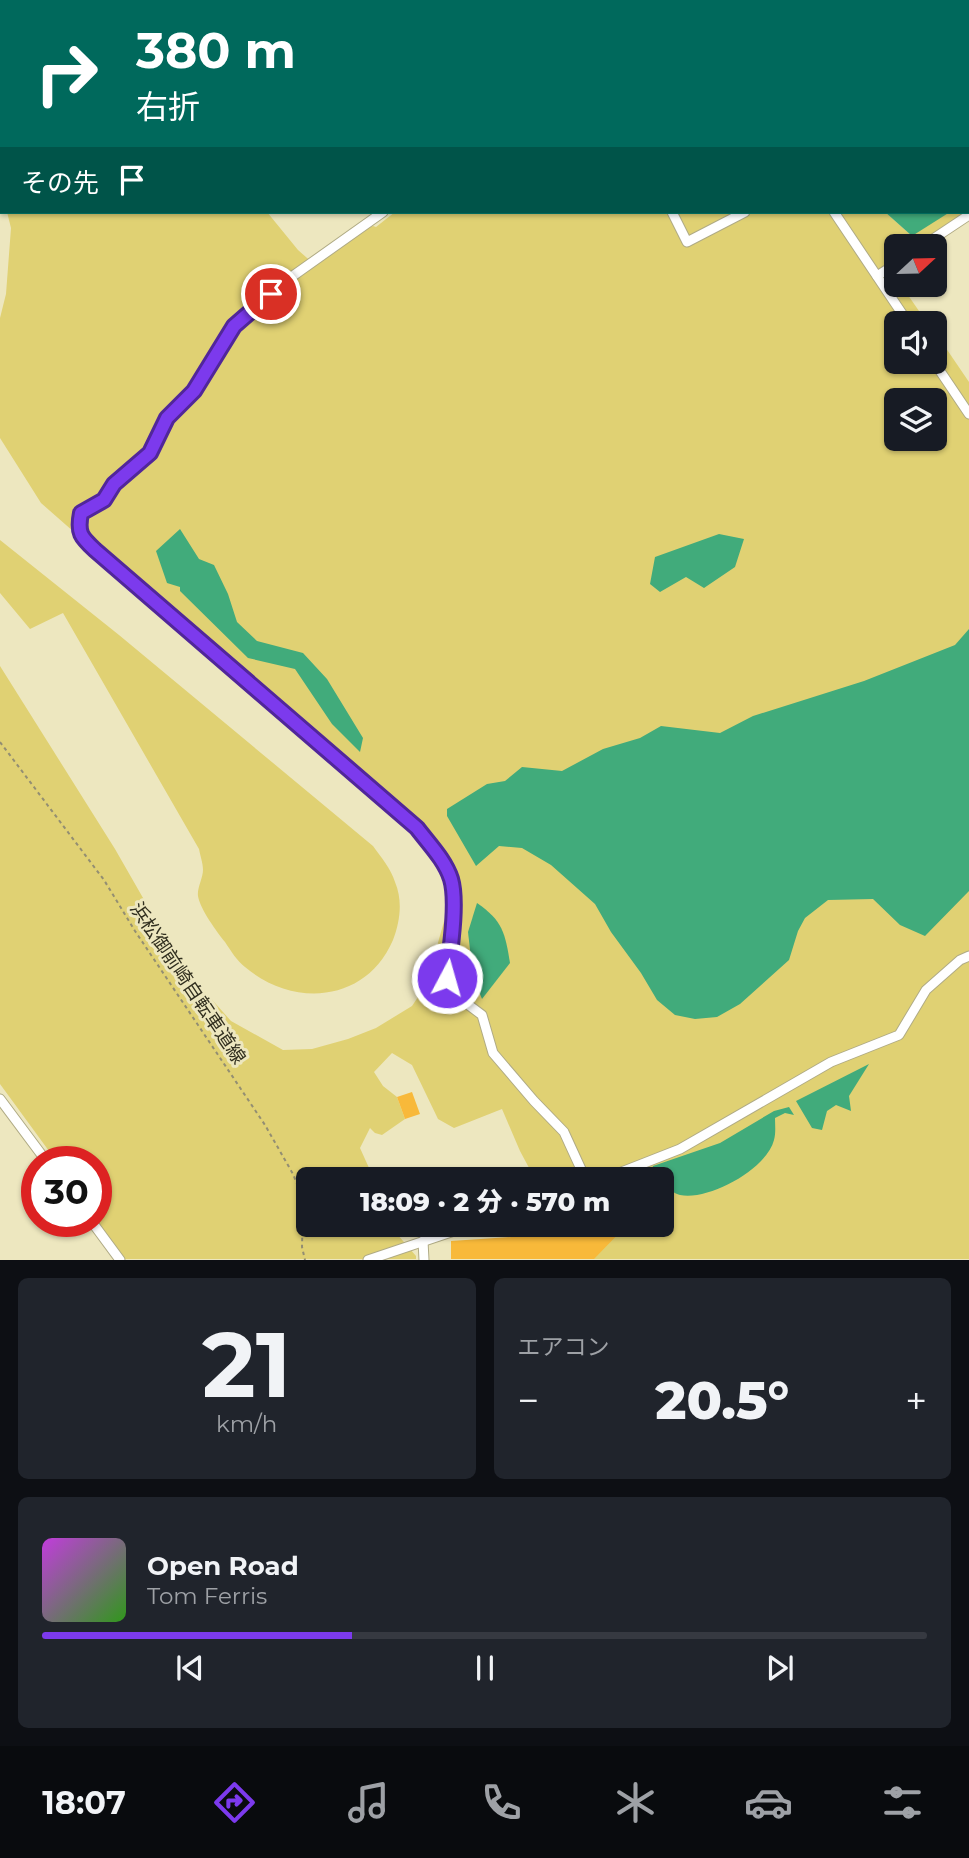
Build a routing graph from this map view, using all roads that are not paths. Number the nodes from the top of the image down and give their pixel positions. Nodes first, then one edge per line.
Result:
1 (380, 214) edge
2 (673, 214) edge
3 (741, 214) edge
4 (835, 214) edge
5 (969, 215) edge
6 (940, 234) edge
7 (884, 272) edge
8 (877, 276) junction
9 (900, 311) edge
10 (942, 374) edge
11 (969, 414) edge
12 (969, 956) edge
13 (0, 1099) edge
14 (35, 1146) edge
15 (580, 1167) edge
16 (634, 1167) edge
17 (103, 1237) edge
18 (436, 1237) edge
19 (424, 1241) junction
20 (120, 1259) edge
21 (368, 1259) edge
22 (424, 1259) edge

1 - 15 street
2 - 3 street
4 - 8 street
5 - 6 street
7 - 8 street
8 - 9 street
10 - 11 street
12 - 16 street
13 - 14 street
17 - 20 street
18 - 19 street
19 - 21 street
19 - 22 street

